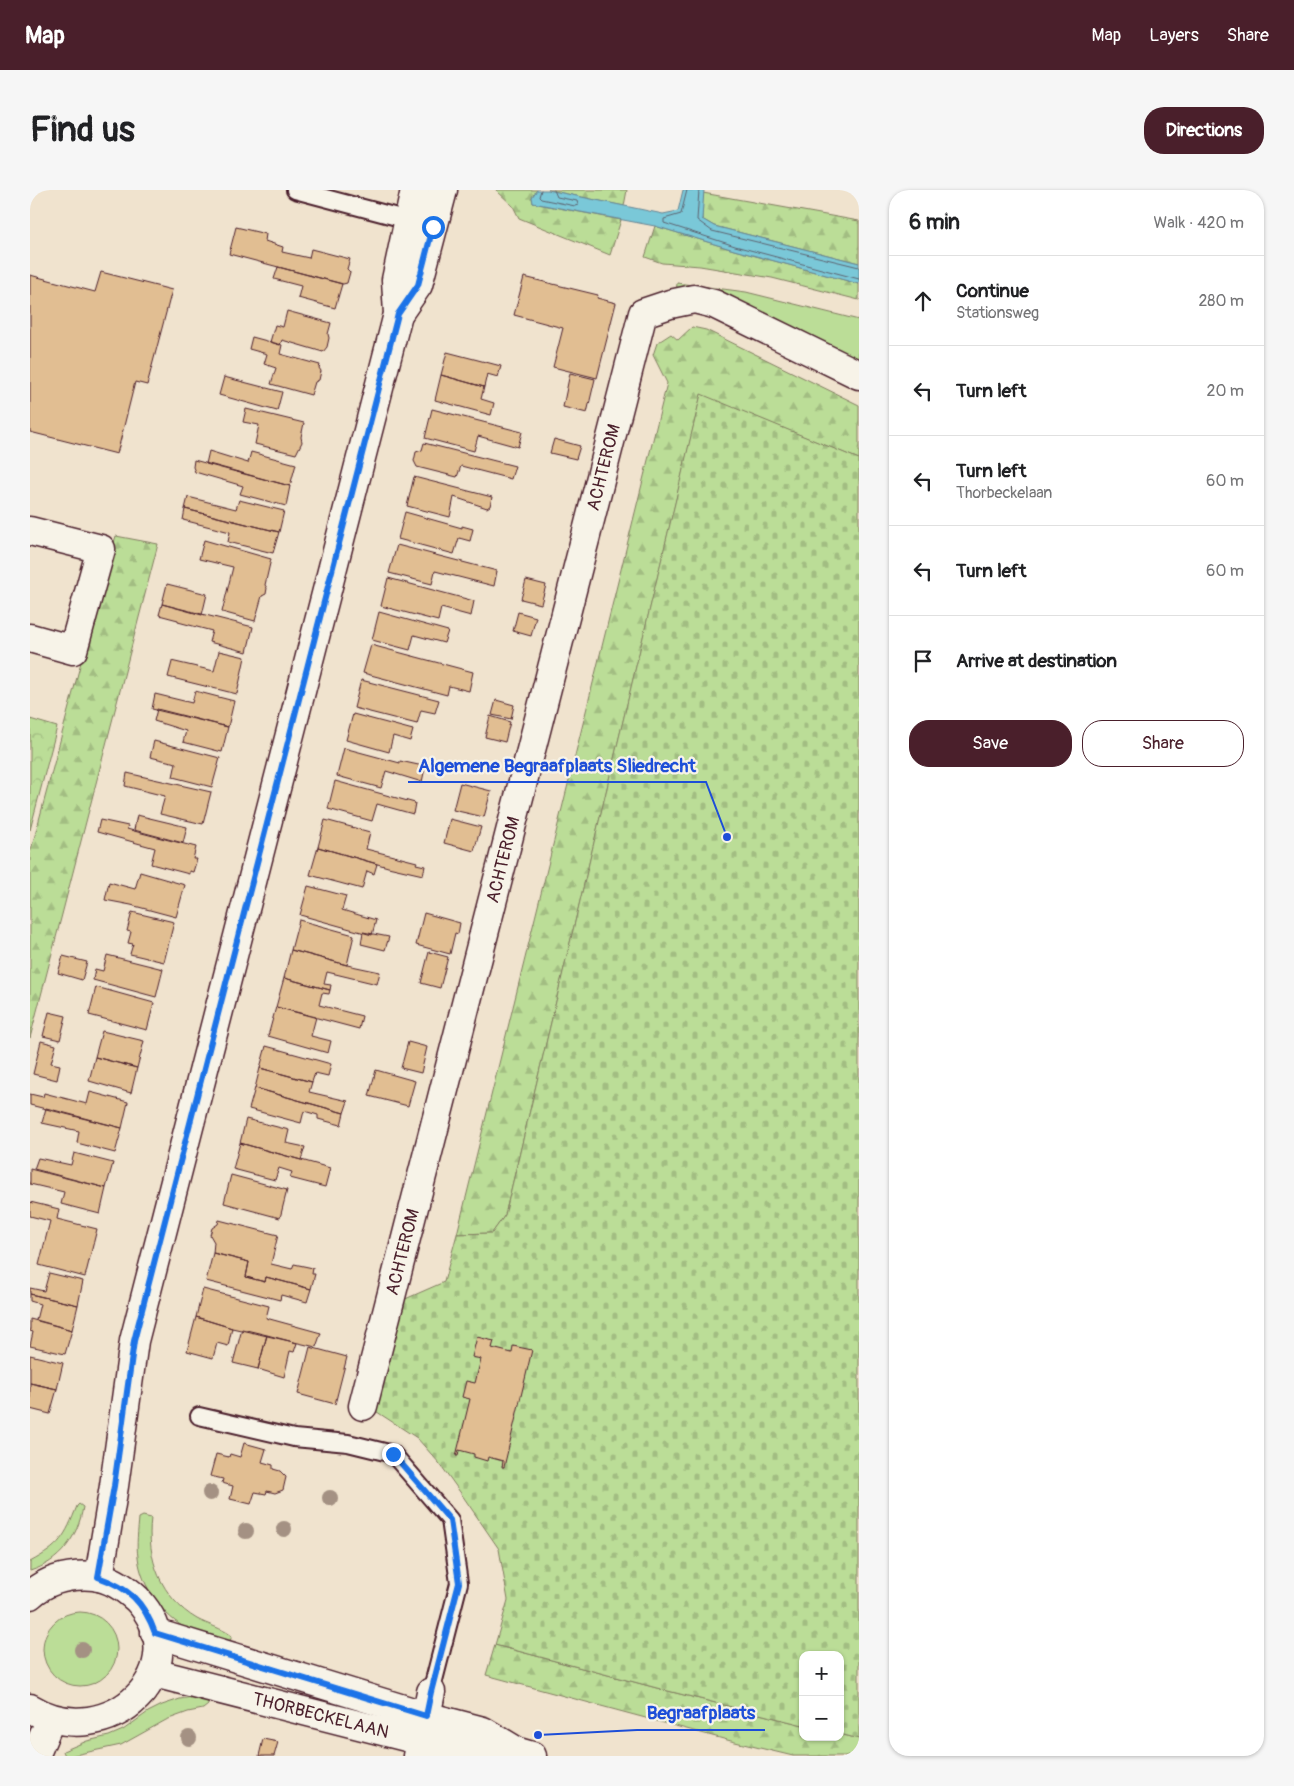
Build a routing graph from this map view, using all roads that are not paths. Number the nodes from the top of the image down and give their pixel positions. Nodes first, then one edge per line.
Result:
1 (295, 190) edge
2 (415, 190) edge
3 (442, 190) edge
4 (421, 223) junction
5 (859, 375) edge
6 (30, 531) edge
7 (30, 638) edge
8 (364, 1406) dead end
9 (199, 1416) dead end
10 (98, 1577) junction
11 (30, 1595) edge
12 (155, 1633) junction
13 (154, 1674) junction
14 (40, 1715) edge
15 (424, 1726) edge
16 (525, 1754) edge
17 (36, 1756) edge

1 - 4 lane
2 - 4 street
3 - 4 street
4 - 10 street
5 - 8 street, ACHTEROM
6 - 7 street
9 - 15 lane
10 - 11 street
10 - 12 street
12 - 13 street
12 - 15 street, THORBECKELAAN
13 - 14 street
13 - 15 street, THORBECKELAAN
14 - 17 street
15 - 16 street, THORBECKELAAN

